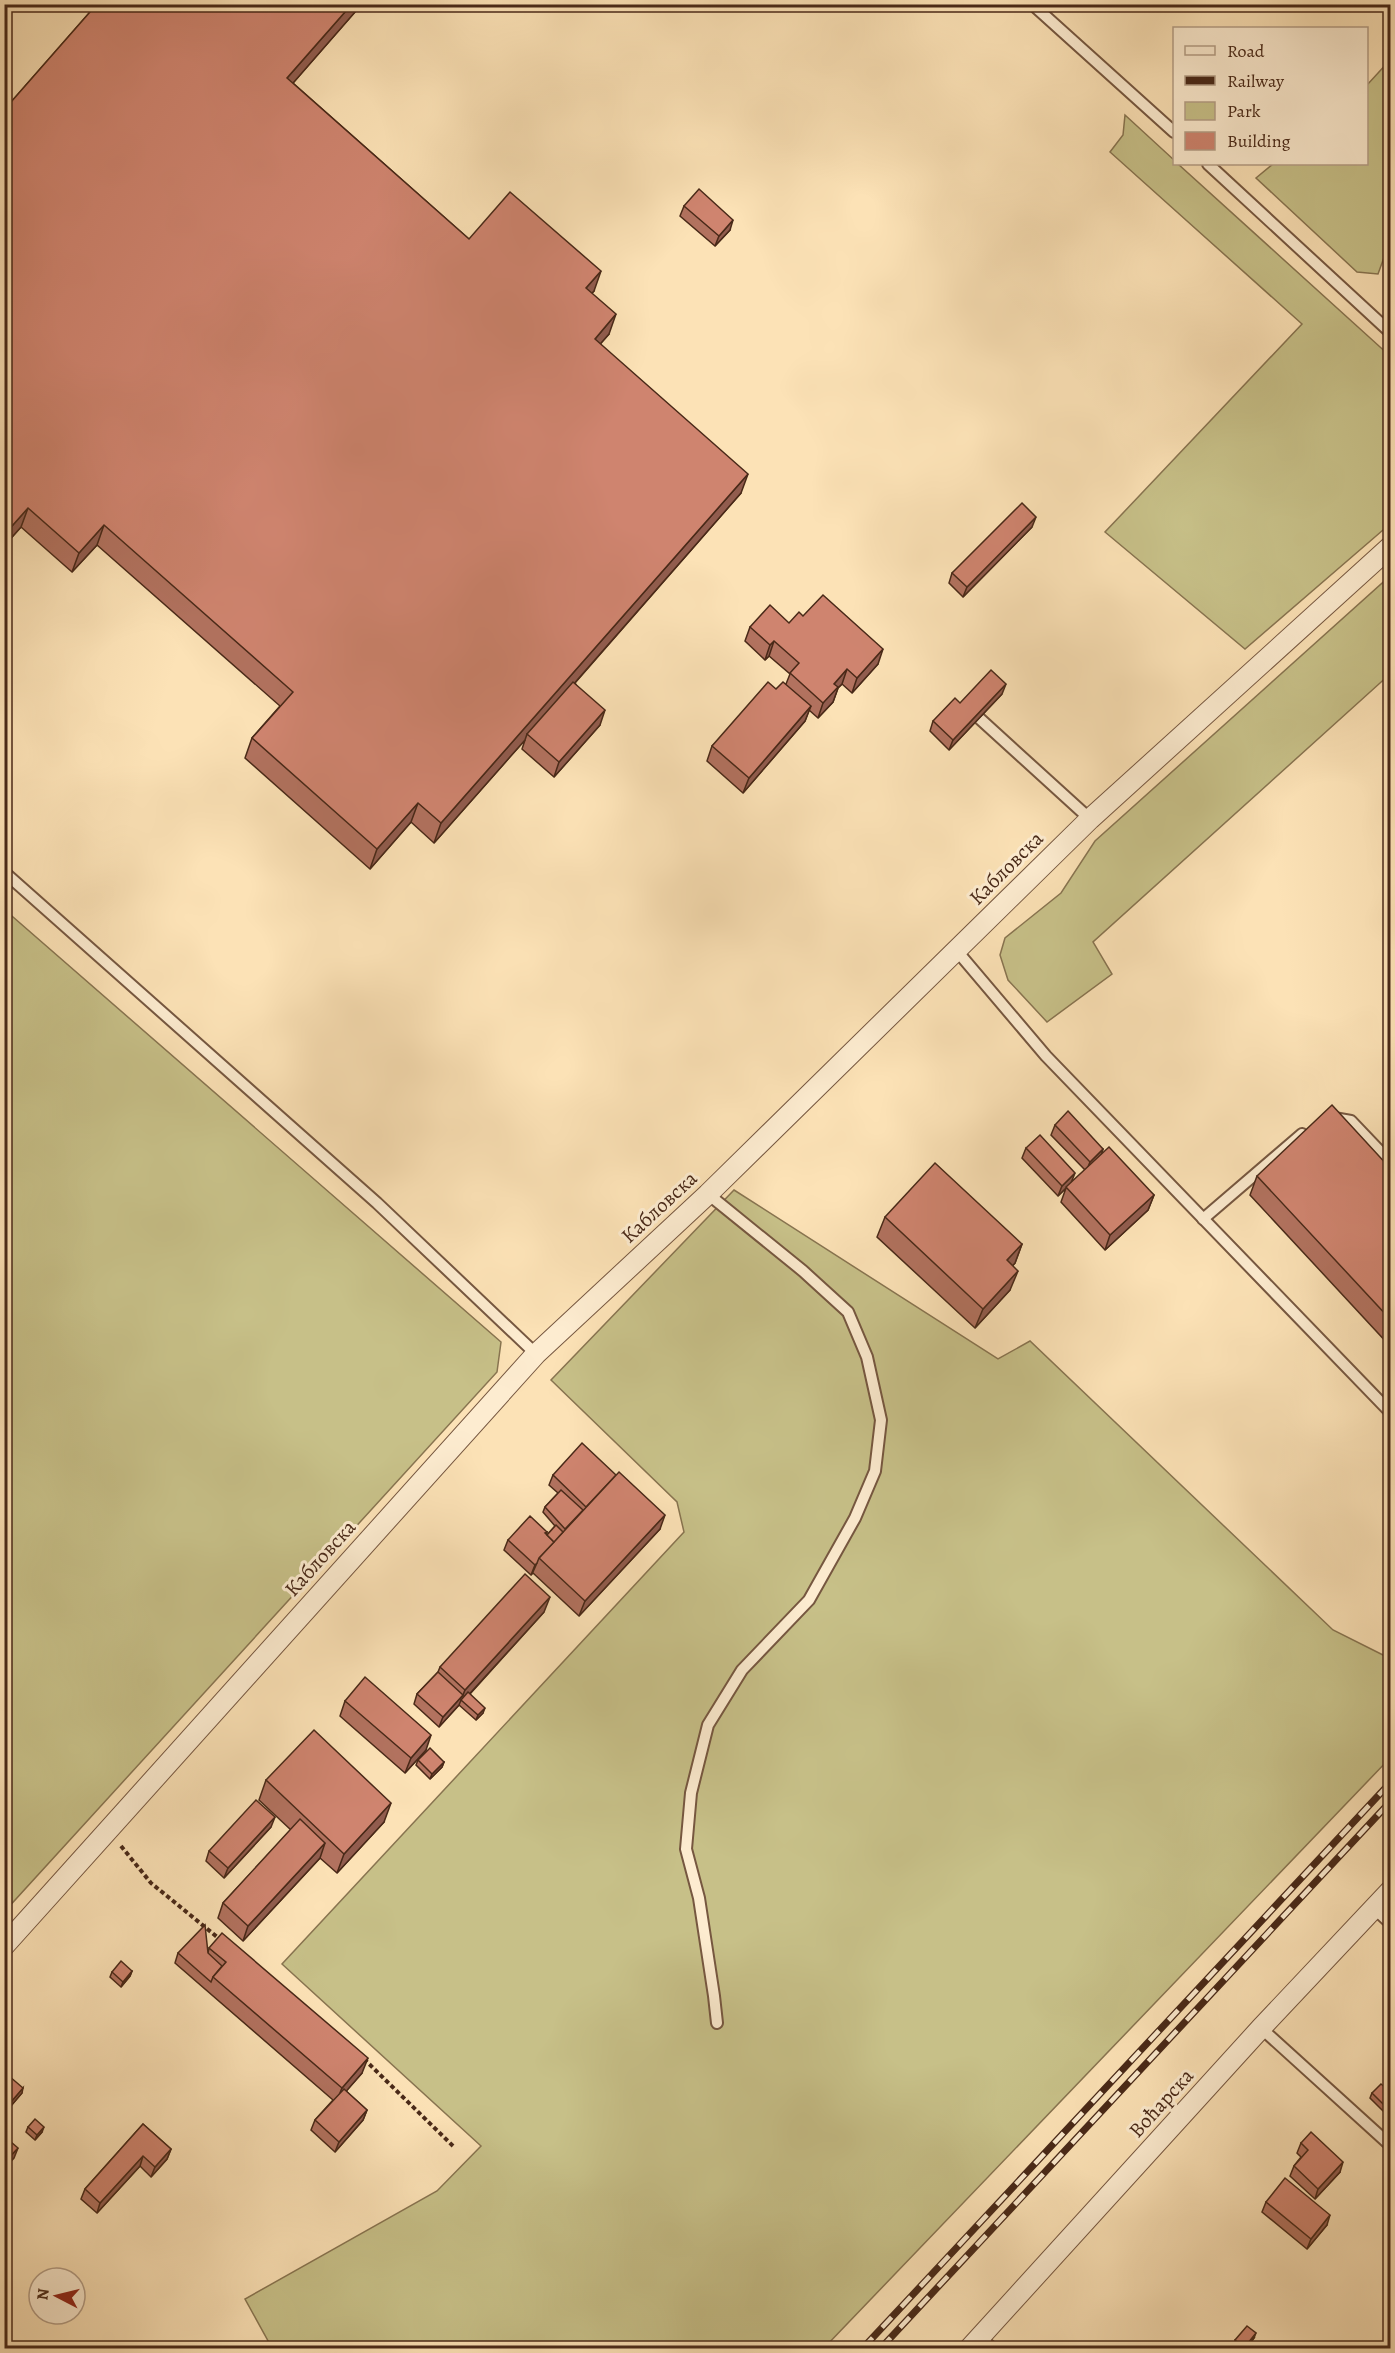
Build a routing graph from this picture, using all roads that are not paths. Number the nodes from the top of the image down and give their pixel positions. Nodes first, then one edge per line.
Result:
1 (1032, 4) edge
2 (1173, 131) edge
3 (1209, 165) edge
4 (1390, 332) edge
5 (1390, 547) edge
6 (979, 718) edge
7 (1090, 819) junction
8 (4, 872) edge
9 (957, 951) junction
10 (1390, 1162) edge
11 (708, 1194) junction
12 (1203, 1219) junction
13 (536, 1354) junction
14 (1390, 1412) edge
15 (1390, 1891) edge
16 (1374, 1908) junction
17 (1390, 1923) edge
18 (4, 1946) edge
19 (717, 2023) dead end
20 (1262, 2028) junction
21 (1390, 2145) edge
22 (981, 2345) edge

1 - 2 lane
3 - 4 lane
5 - 7 street, Кабловска
6 - 7 lane
7 - 9 street, Кабловска
8 - 13 lane
9 - 11 street, Кабловска
9 - 12 lane
10 - 12 lane
11 - 13 street, Кабловска
11 - 19 lane
12 - 14 lane
13 - 18 street, Кабловска
15 - 16 street, Воћарска
16 - 17 lane
16 - 20 street, Воћарска
20 - 21 lane
20 - 22 street, Воћарска

